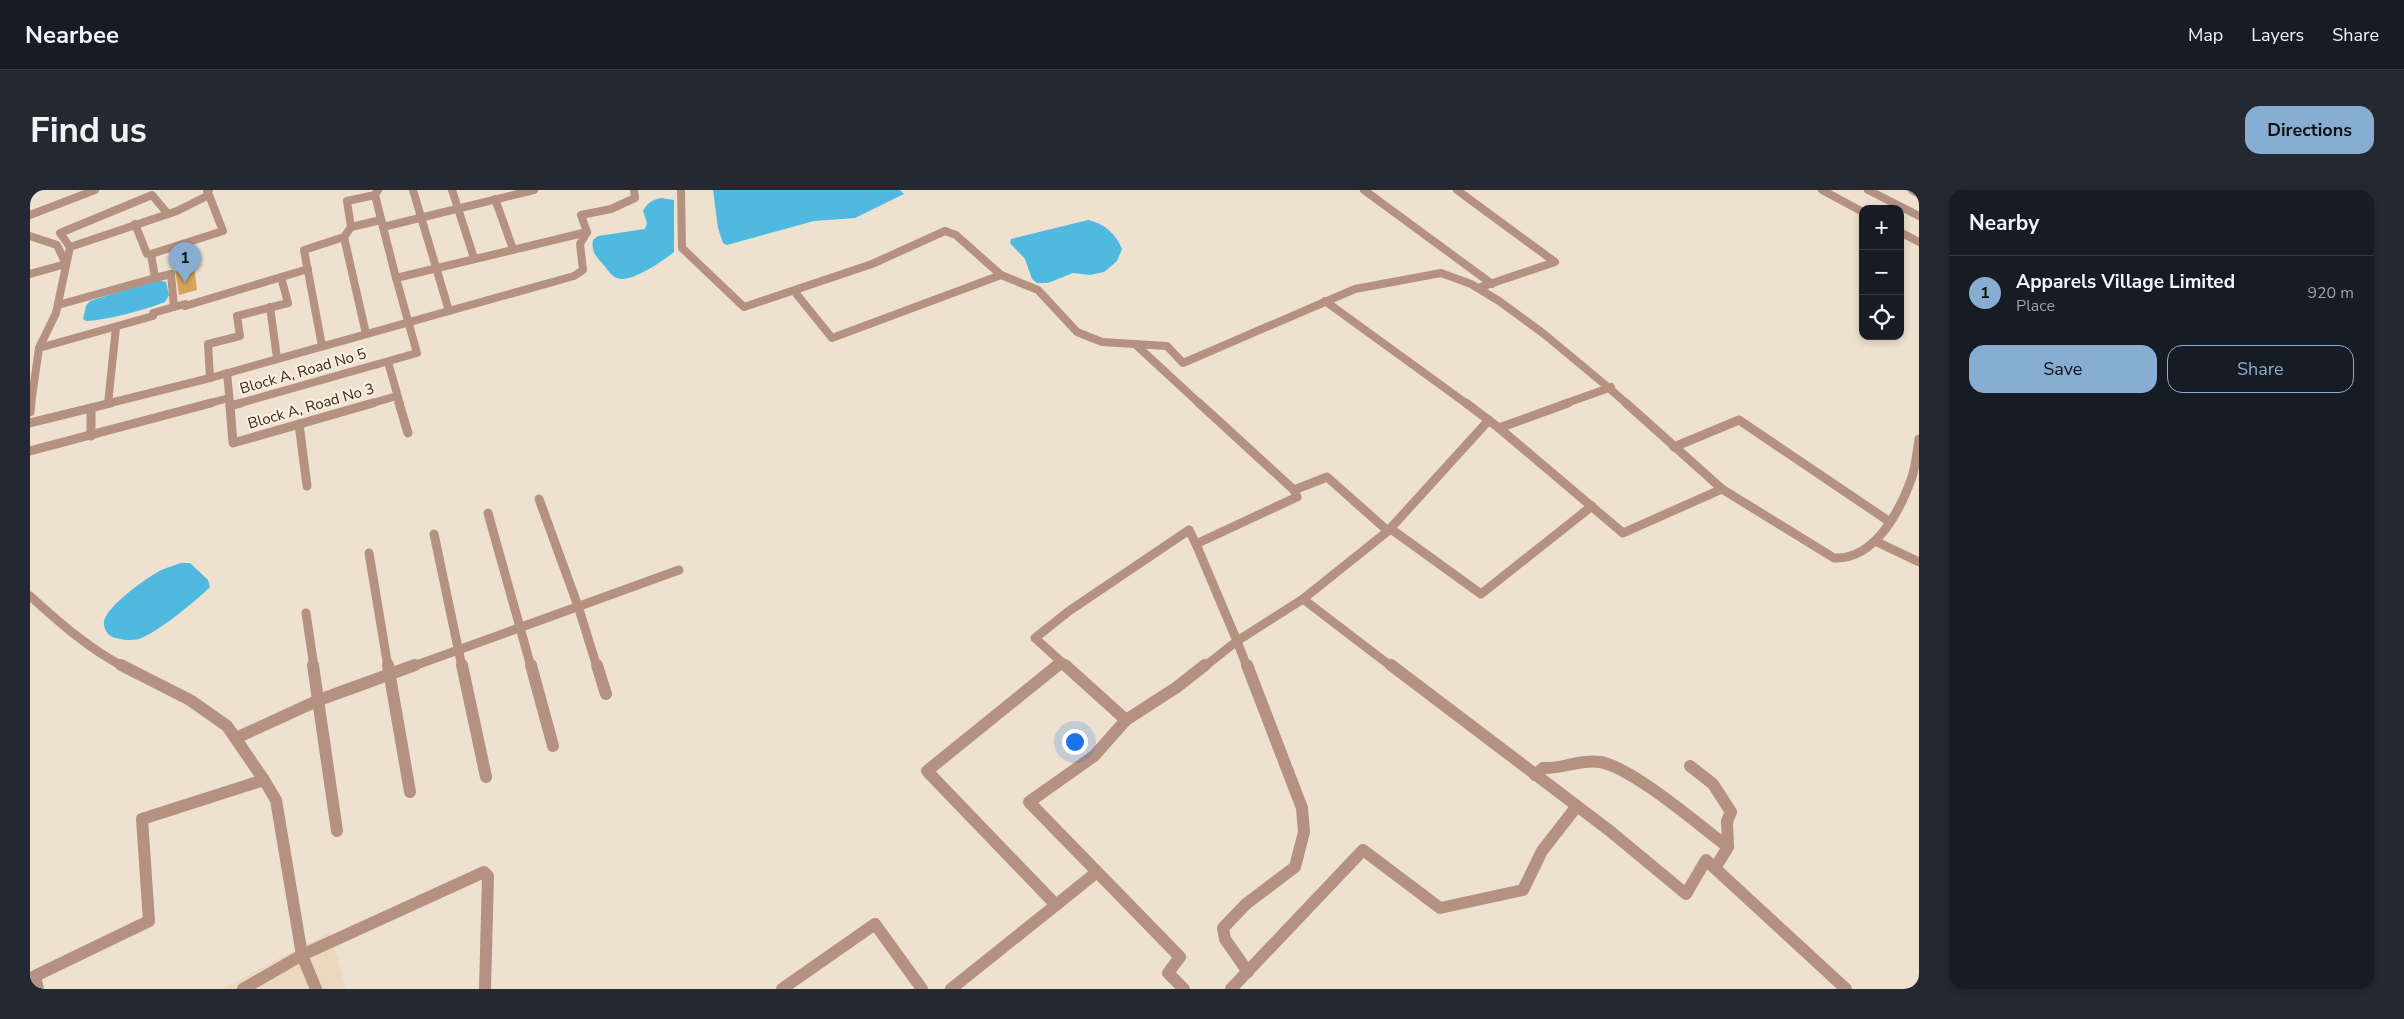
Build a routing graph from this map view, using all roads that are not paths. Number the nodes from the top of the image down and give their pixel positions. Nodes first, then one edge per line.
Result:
1 (95, 190) edge
2 (413, 190) edge
3 (452, 190) edge
4 (534, 190) edge
5 (634, 190) edge
6 (681, 190) edge
7 (1364, 190) edge
8 (1457, 190) edge
9 (1822, 190) edge
10 (1868, 190) edge
11 (1912, 190) edge
12 (376, 192) edge
13 (209, 193) edge
14 (1919, 194) edge
15 (495, 199) junction
16 (457, 208) junction
17 (1859, 210) edge
18 (168, 214) junction
19 (30, 215) edge
20 (1919, 216) edge
21 (422, 218) junction
22 (135, 224) junction
23 (382, 224) junction
24 (351, 227) junction
25 (587, 232) junction
26 (1904, 234) edge
27 (30, 236) edge
28 (344, 237) junction
29 (1919, 242) edge
30 (70, 247) junction
31 (513, 248) junction
32 (151, 254) junction
33 (474, 258) junction
34 (66, 264) junction
35 (438, 267) junction
36 (308, 269) junction
37 (30, 274) edge
38 (1000, 275) junction
39 (281, 277) junction
40 (155, 278) junction
41 (396, 278) junction
42 (1492, 284) junction
43 (1478, 288) junction
44 (794, 291) junction
45 (1325, 301) junction
46 (58, 304) junction
47 (174, 307) junction
48 (270, 308) junction
49 (449, 311) junction
50 (407, 323) junction
51 (116, 327) junction
52 (366, 334) junction
53 (1135, 344) junction
54 (322, 346) junction
55 (39, 348) junction
56 (277, 358) junction
57 (388, 362) junction
58 (228, 373) junction
59 (210, 378) junction
60 (1611, 387) junction
61 (397, 396) junction
62 (229, 402) junction
63 (108, 404) junction
64 (91, 408) junction
65 (30, 412) edge
66 (1489, 420) junction
67 (30, 423) edge
68 (299, 424) junction
69 (1499, 428) junction
70 (408, 433) dead end
71 (91, 436) junction
72 (1919, 438) edge
73 (1674, 448) junction
74 (30, 451) edge
75 (306, 486) dead end
76 (1722, 489) junction
77 (1294, 490) junction
78 (539, 499) dead end
79 (1592, 506) junction
80 (488, 514) dead end
81 (1890, 522) junction
82 (1389, 530) junction
83 (434, 534) dead end
84 (1875, 541) junction
85 (1196, 544) junction
86 (369, 554) dead end
87 (1919, 562) edge
88 (679, 570) dead end
89 (30, 596) edge
90 (1304, 599) junction
91 (578, 606) junction
92 (306, 614) dead end
93 (520, 627) junction
94 (1238, 641) junction
95 (459, 648) junction
96 (1062, 662) junction
97 (390, 674) junction
98 (606, 694) dead end
99 (319, 700) junction
100 (1126, 720) junction
101 (236, 738) junction
102 (553, 746) dead end
103 (1690, 766) dead end
104 (1535, 775) junction
105 (486, 777) dead end
106 (264, 780) junction
107 (410, 792) dead end
108 (1577, 806) junction
109 (337, 831) dead end
110 (1728, 847) junction
111 (1715, 868) junction
112 (1097, 872) junction
113 (1056, 904) junction
114 (302, 954) junction
115 (1248, 972) junction
116 (33, 977) edge
117 (38, 989) edge
118 (243, 989) edge
119 (316, 989) edge
120 (485, 989) edge
121 (782, 989) edge
122 (922, 989) edge
123 (951, 989) edge
124 (1184, 989) edge
125 (1231, 989) edge
126 (1846, 989) edge

1 - 19 street
2 - 21 street
3 - 16 street
4 - 15 street
5 - 25 street
6 - 44 street
7 - 42 street
8 - 42 street
9 - 17 street
10 - 20 street
11 - 14 street
12 - 23 street
12 - 24 street
13 - 18 street
13 - 32 street
15 - 16 street
15 - 31 street
16 - 21 street
16 - 33 street
18 - 22 street
18 - 30 street
21 - 23 street
21 - 35 street
22 - 30 street
22 - 32 street
23 - 24 street
23 - 41 street
24 - 28 street
25 - 31 street
25 - 49 street
26 - 29 street
27 - 34 street
28 - 36 street
28 - 52 street
30 - 34 street
31 - 33 street
32 - 40 street
33 - 35 street
34 - 37 street
34 - 46 street
35 - 41 street
35 - 49 street
36 - 39 street
36 - 54 street
38 - 44 street
38 - 44 street
38 - 53 street
39 - 47 street
39 - 48 street
40 - 46 street
40 - 47 street
41 - 50 street
42 - 43 street
43 - 45 street
43 - 60 street
45 - 53 street
45 - 66 street
46 - 55 street
47 - 51 street
48 - 56 street
48 - 59 street
49 - 50 street
50 - 52 street
50 - 57 street, Block A, Road No 5
51 - 55 street
51 - 63 street
52 - 54 street
53 - 77 street
54 - 56 street
55 - 65 street
56 - 58 street
57 - 61 street
57 - 62 street, Block A, Road No 5
58 - 59 street
58 - 62 street, Block A, Road No 5
59 - 63 street
60 - 69 street
60 - 73 street
61 - 68 street, Block A, Road No 3
61 - 70 street
62 - 68 street, Block A, Road No 3
62 - 71 street
63 - 64 street
64 - 67 street
64 - 71 street
66 - 69 street
66 - 82 street
68 - 75 street
69 - 79 street
71 - 74 street
72 - 81 street
73 - 76 street
73 - 81 street
76 - 79 street
76 - 84 street
77 - 82 street
77 - 85 street
78 - 91 street
79 - 82 street
80 - 93 street
81 - 84 street
82 - 90 street
83 - 95 street
84 - 87 street
85 - 94 street
85 - 96 street
86 - 97 street
88 - 91 street
89 - 101 street
90 - 94 street
90 - 104 street
91 - 93 street
91 - 98 street
92 - 99 street
93 - 95 street
93 - 102 street
94 - 100 street
94 - 115 street
95 - 97 street
95 - 105 street
96 - 100 street
96 - 113 street
97 - 99 street
97 - 107 street
99 - 101 street
99 - 109 street
100 - 112 street
101 - 106 street
103 - 110 street
104 - 108 street
104 - 110 street
106 - 114 street
106 - 116 street
108 - 111 street
108 - 115 street
110 - 111 street
111 - 126 street
112 - 113 street
112 - 124 street
113 - 123 street
114 - 118 street
114 - 119 street
114 - 120 street
115 - 125 street
116 - 117 street
121 - 122 street

